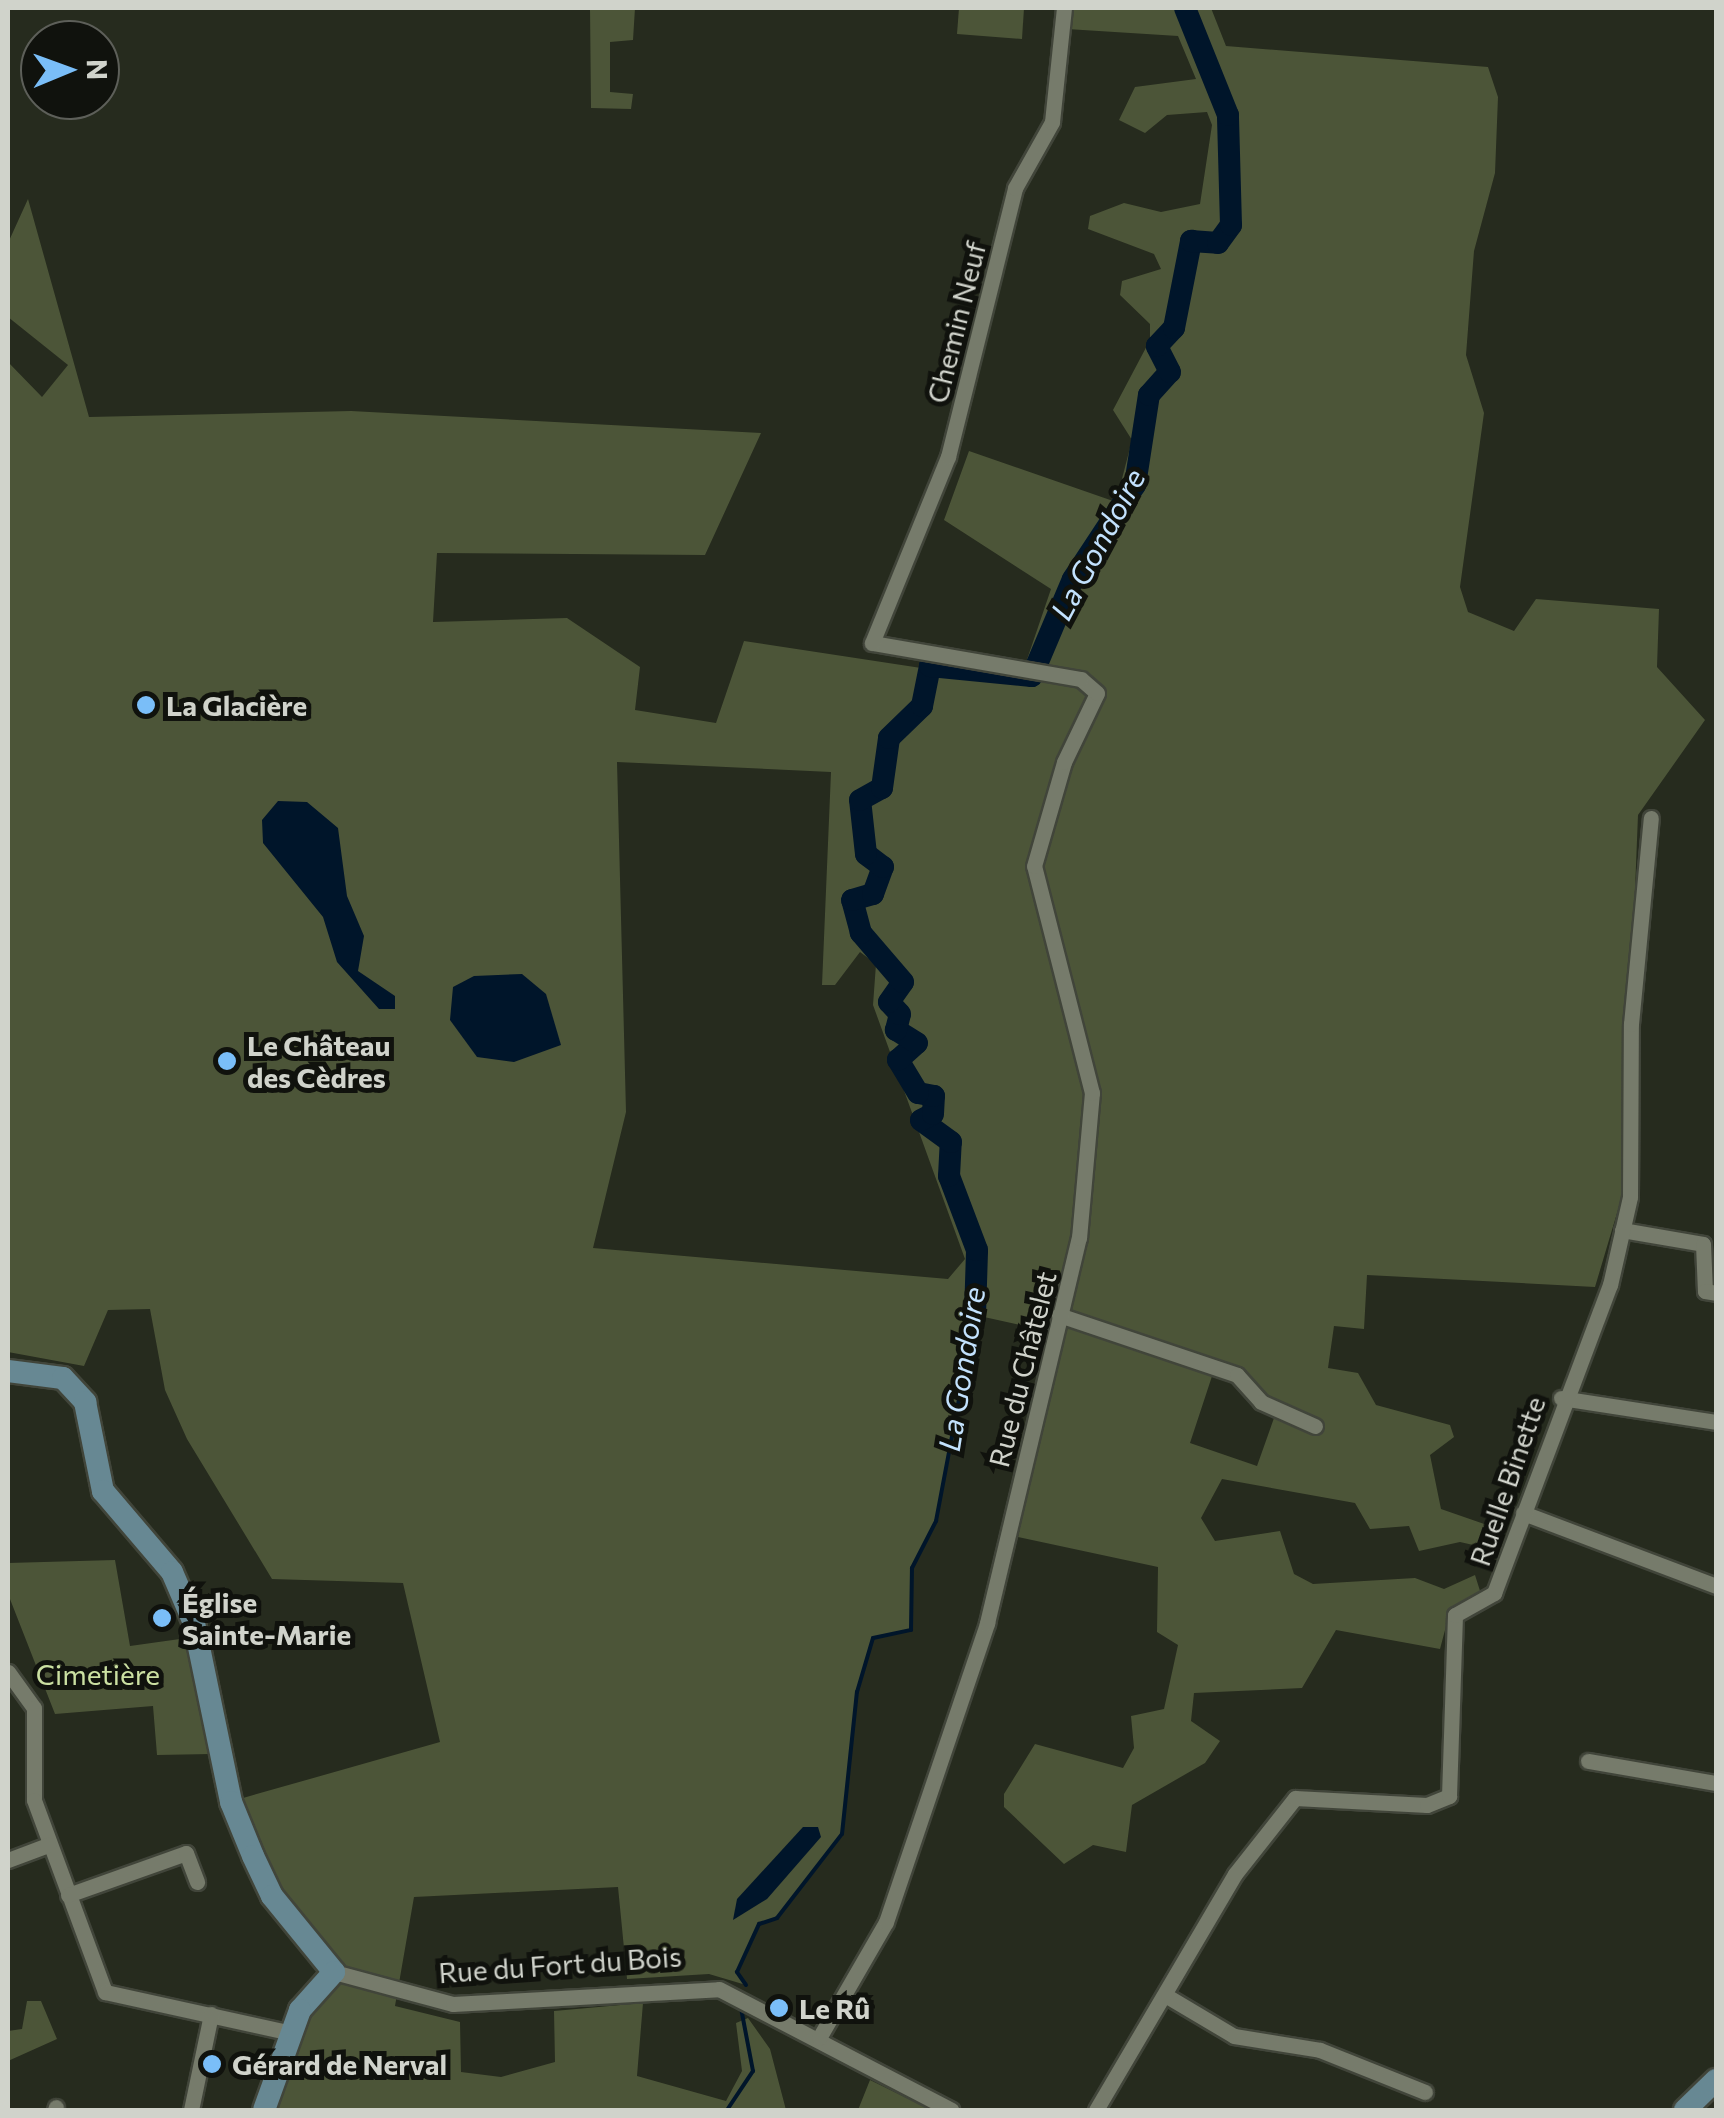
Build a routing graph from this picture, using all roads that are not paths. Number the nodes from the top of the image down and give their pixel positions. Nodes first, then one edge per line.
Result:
1 (1064, 8) edge
2 (1097, 693) joint
3 (1651, 818) dead end
4 (1622, 1230) junction
5 (1716, 1293) edge
6 (1058, 1315) junction
7 (8, 1370) edge
8 (1561, 1398) junction
9 (1716, 1422) edge
10 (1315, 1426) dead end
11 (1523, 1513) junction
12 (1716, 1586) edge
13 (8, 1672) edge
14 (1588, 1761) dead end
15 (1716, 1782) edge
16 (48, 1845) junction
17 (8, 1860) edge
18 (196, 1882) dead end
19 (68, 1895) junction
20 (334, 1972) junction
21 (1165, 1996) junction
22 (211, 2014) junction
23 (292, 2033) junction
24 (819, 2038) junction
25 (1716, 2080) edge
26 (1424, 2092) dead end
27 (191, 2110) edge
28 (264, 2110) edge
29 (951, 2110) edge
30 (1096, 2110) edge
31 (1685, 2110) edge

1 - 2 street, Chemin Neuf
2 - 6 street, Rue du Châtelet
3 - 4 street, Ruelle Binette
4 - 5 street
4 - 8 street, Ruelle Binette
6 - 10 street
6 - 24 street, Rue du Châtelet
7 - 20 street
8 - 9 street
8 - 11 street, Ruelle Binette
11 - 12 street
11 - 21 street, Ruelle Binette
13 - 16 street
14 - 15 street
16 - 17 street
16 - 19 street
18 - 19 street
19 - 22 street
20 - 23 street
20 - 24 street, Rue du Fort du Bois
21 - 26 street
21 - 30 street, Ruelle Binette
22 - 23 street
22 - 27 street
23 - 28 street
24 - 29 street, Rue du Fort du Bois
25 - 31 street

